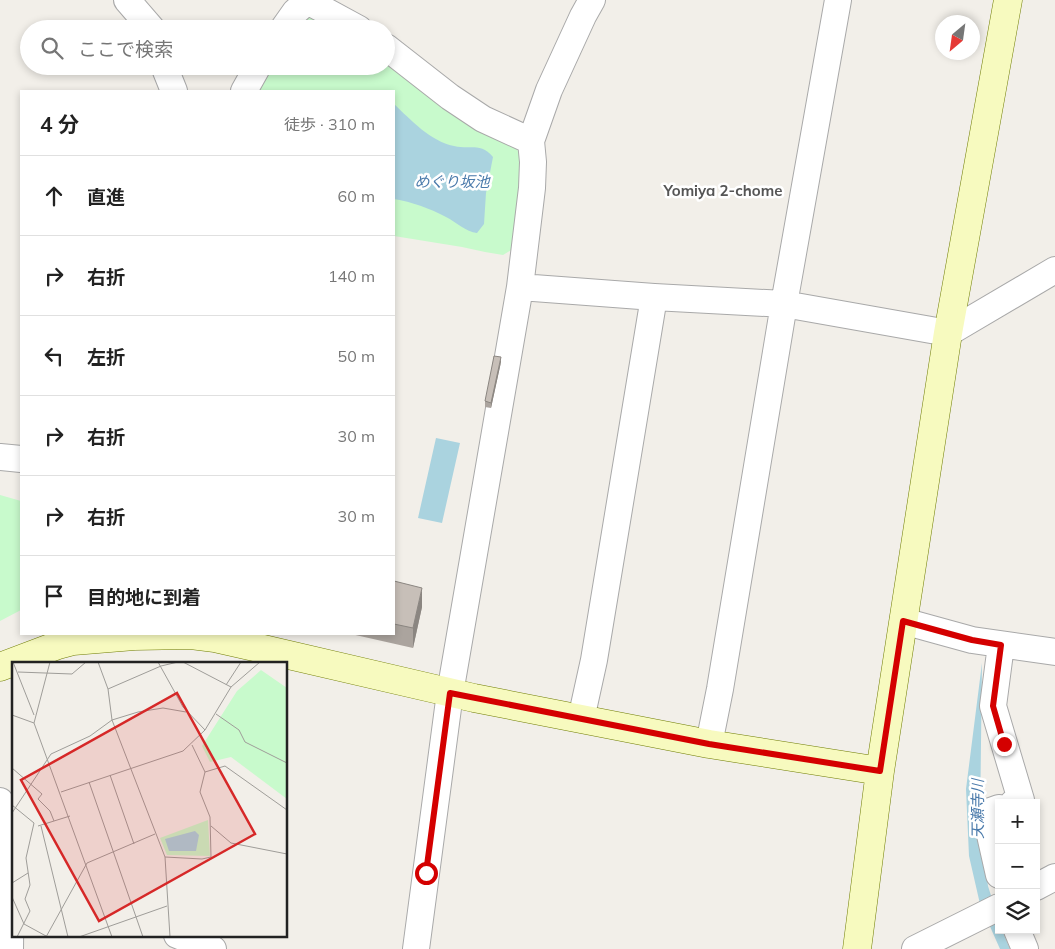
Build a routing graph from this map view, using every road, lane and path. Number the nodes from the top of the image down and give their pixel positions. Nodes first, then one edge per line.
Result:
1 (127, 0) edge
2 (592, 0) edge
3 (838, 0) edge
4 (1008, 0) edge
5 (144, 20) edge
6 (289, 20) edge
7 (342, 20) edge
8 (395, 54) edge
9 (168, 75) edge
10 (253, 75) edge
11 (174, 90) edge
12 (245, 90) edge
13 (531, 141) junction
14 (1055, 270) edge
15 (520, 286) junction
16 (654, 297) junction
17 (784, 304) junction
18 (948, 333) junction
19 (0, 457) edge
20 (20, 459) edge
21 (903, 621) junction
22 (73, 637) edge
23 (1001, 645) junction
24 (1055, 652) edge
25 (12, 662) edge
26 (13, 662) edge
27 (0, 667) edge
28 (450, 693) junction
29 (581, 719) junction
30 (709, 744) junction
31 (880, 771) junction
32 (1021, 799) edge
33 (0, 801) edge
34 (995, 809) edge
35 (10, 830) edge
36 (995, 857) edge
37 (1055, 878) edge
38 (1040, 885) edge
39 (989, 912) edge
40 (1019, 934) edge
41 (180, 936) edge
42 (10, 949) edge
43 (213, 949) edge
44 (416, 949) edge
45 (857, 949) edge
46 (914, 949) edge
47 (1025, 949) edge

1 - 5 street
2 - 13 street
3 - 17 street
4 - 18 street
6 - 7 street
8 - 13 street
9 - 11 street
10 - 12 street
13 - 15 street
14 - 18 street
15 - 16 street
15 - 28 street
16 - 17 street
16 - 29 street
17 - 18 street
17 - 30 street
18 - 21 street
19 - 20 street
21 - 23 street
21 - 31 street
22 - 26 street
22 - 28 street
23 - 24 street
23 - 32 street
25 - 27 street
28 - 29 street
28 - 44 street
29 - 30 street
30 - 31 street
31 - 45 street
33 - 35 street
34 - 36 street
35 - 42 street
37 - 38 street
39 - 46 street
40 - 47 street
41 - 43 street

